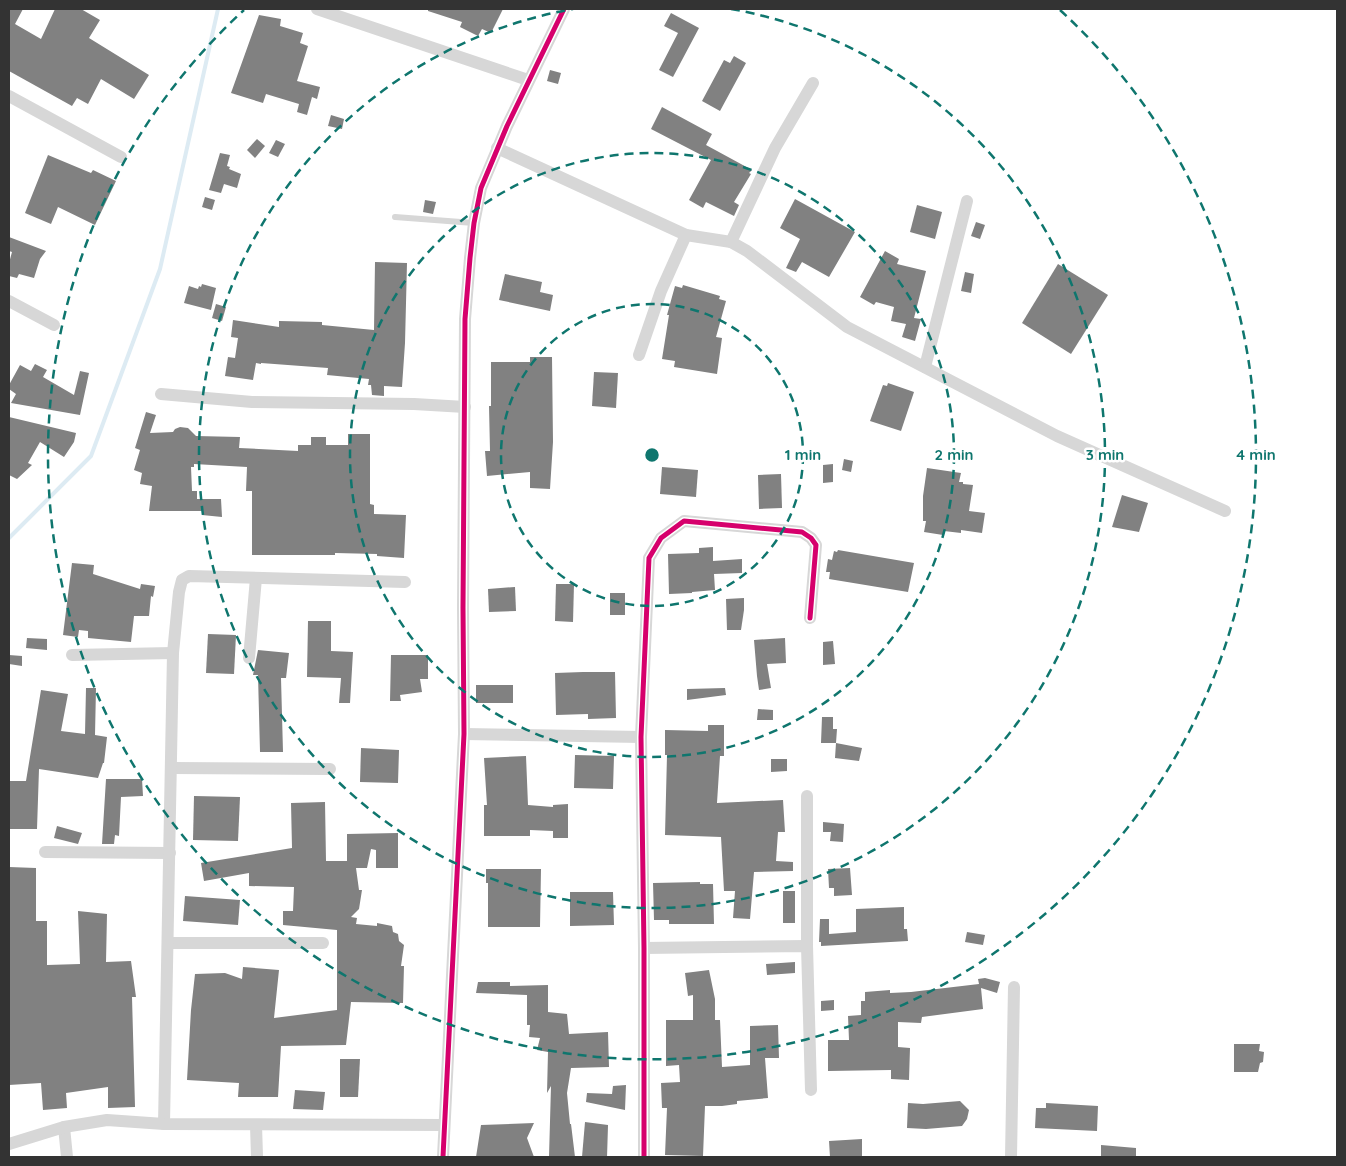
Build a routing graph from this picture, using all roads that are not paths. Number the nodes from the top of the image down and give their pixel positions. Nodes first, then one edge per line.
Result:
1 (317, 9) edge
2 (564, 9) edge
3 (528, 80) junction
4 (813, 83) dead end
5 (9, 96) edge
6 (497, 148) junction
7 (120, 157) dead end
8 (967, 201) dead end
9 (395, 217) dead end
10 (474, 223) junction
11 (686, 235) junction
12 (731, 242) junction
13 (9, 301) edge
14 (54, 325) dead end
15 (639, 355) dead end
16 (925, 367) junction
17 (161, 394) dead end
18 (465, 407) junction
19 (1226, 511) dead end
20 (256, 578) junction
21 (405, 582) dead end
22 (810, 618) dead end
23 (172, 654) junction
24 (72, 655) dead end
25 (249, 658) dead end
26 (464, 734) junction
27 (641, 737) junction
28 (172, 768) junction
29 (330, 769) dead end
30 (807, 796) dead end
31 (45, 852) dead end
32 (170, 853) junction
33 (323, 942) dead end
34 (168, 943) junction
35 (807, 946) junction
36 (644, 948) junction
37 (1014, 987) dead end
38 (810, 1090) dead end
39 (164, 1124) junction
40 (256, 1124) junction
41 (444, 1125) junction
42 (64, 1127) junction
43 (9, 1144) edge
44 (67, 1157) edge
45 (257, 1157) edge
46 (443, 1157) edge
47 (644, 1157) edge
48 (1011, 1157) edge

1 - 3 street
2 - 3 street
3 - 6 street
4 - 12 street
5 - 7 street
6 - 10 street
6 - 11 street
8 - 16 street
9 - 10 lane
10 - 18 street
11 - 12 street
11 - 15 street
12 - 16 street
13 - 14 street
16 - 19 street
17 - 18 street
18 - 26 street
20 - 21 street
20 - 23 street
20 - 25 street
22 - 27 street
23 - 24 street
23 - 28 street
26 - 27 street
26 - 41 street
27 - 36 street
28 - 29 street
28 - 32 street
30 - 35 street
31 - 32 street
32 - 34 street
33 - 34 street
34 - 39 street
35 - 36 street
35 - 38 street
36 - 47 street
37 - 48 street
39 - 40 street
39 - 42 street
40 - 41 street
40 - 45 street
41 - 46 street
42 - 43 street
42 - 44 street

